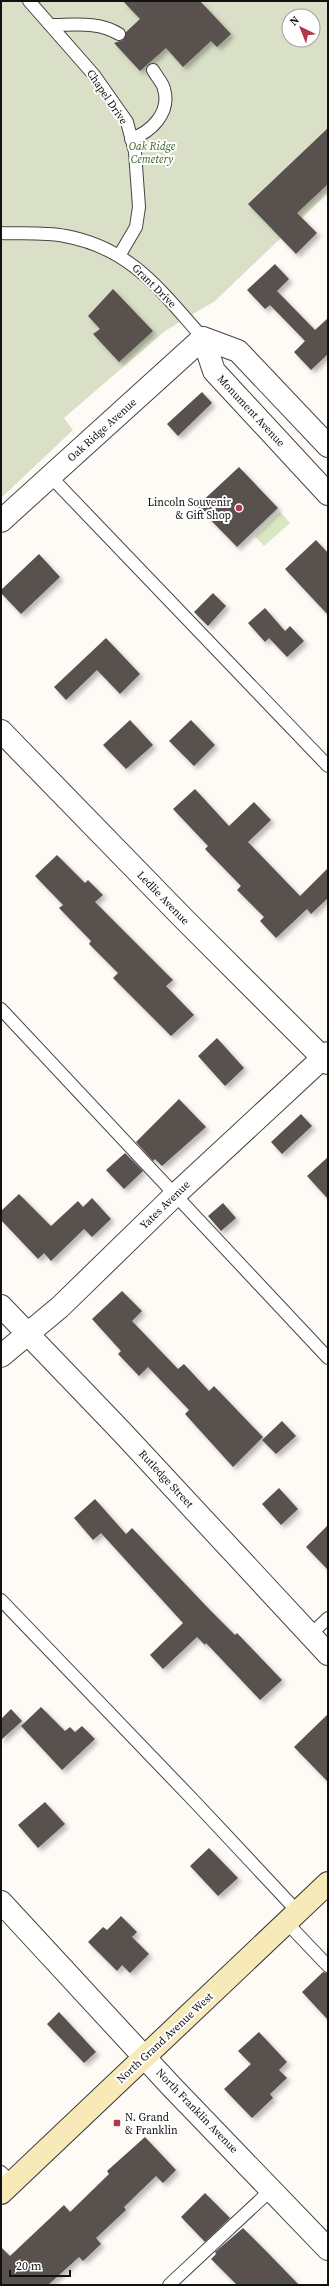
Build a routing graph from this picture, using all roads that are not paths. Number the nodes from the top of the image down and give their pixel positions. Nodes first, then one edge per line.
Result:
1 (29, 1) edge
2 (50, 25) junction
3 (119, 34) dead end
4 (153, 70) dead end
5 (132, 139) junction
6 (1, 233) edge
7 (119, 256) junction
8 (203, 338) junction
9 (328, 446) edge
10 (51, 476) junction
11 (328, 494) edge
12 (1, 521) edge
13 (1, 731) edge
14 (328, 766) edge
15 (1, 1009) edge
16 (326, 1058) edge
17 (176, 1194) junction
18 (1, 1306) edge
19 (28, 1334) junction
20 (1, 1356) edge
21 (328, 1358) edge
22 (1, 1600) edge
23 (328, 1618) edge
24 (310, 1635) junction
25 (328, 1654) edge
26 (328, 1883) edge
27 (1, 1902) edge
28 (292, 1918) junction
29 (328, 1966) edge
30 (145, 2056) junction
31 (5, 2183) edge
32 (272, 2189) junction
33 (328, 2249) edge
34 (170, 2285) edge

1 - 2 lane, Chapel Drive
2 - 3 lane
2 - 5 lane, Chapel Drive
4 - 5 lane
5 - 7 lane, Chapel Drive
6 - 7 lane, Grant Drive
7 - 8 lane, Grant Drive
8 - 9 street
8 - 10 street, Oak Ridge Avenue
8 - 11 street, Monument Avenue
10 - 12 street, Oak Ridge Avenue
10 - 14 lane
13 - 16 street, Ledlie Avenue
15 - 17 lane
16 - 17 street, Yates Avenue
17 - 19 street, Yates Avenue
17 - 21 lane
18 - 19 street, Rutledge Street
19 - 20 street, Yates Avenue
19 - 24 street, Rutledge Street
22 - 28 lane
23 - 24 lane
24 - 25 street, Rutledge Street
26 - 28 main road, North Grand Avenue West
27 - 30 street, North Franklin Avenue
28 - 29 lane
28 - 30 main road, North Grand Avenue West
30 - 31 main road, North Grand Avenue West
30 - 32 street, North Franklin Avenue
32 - 33 street, North Franklin Avenue
32 - 34 lane

